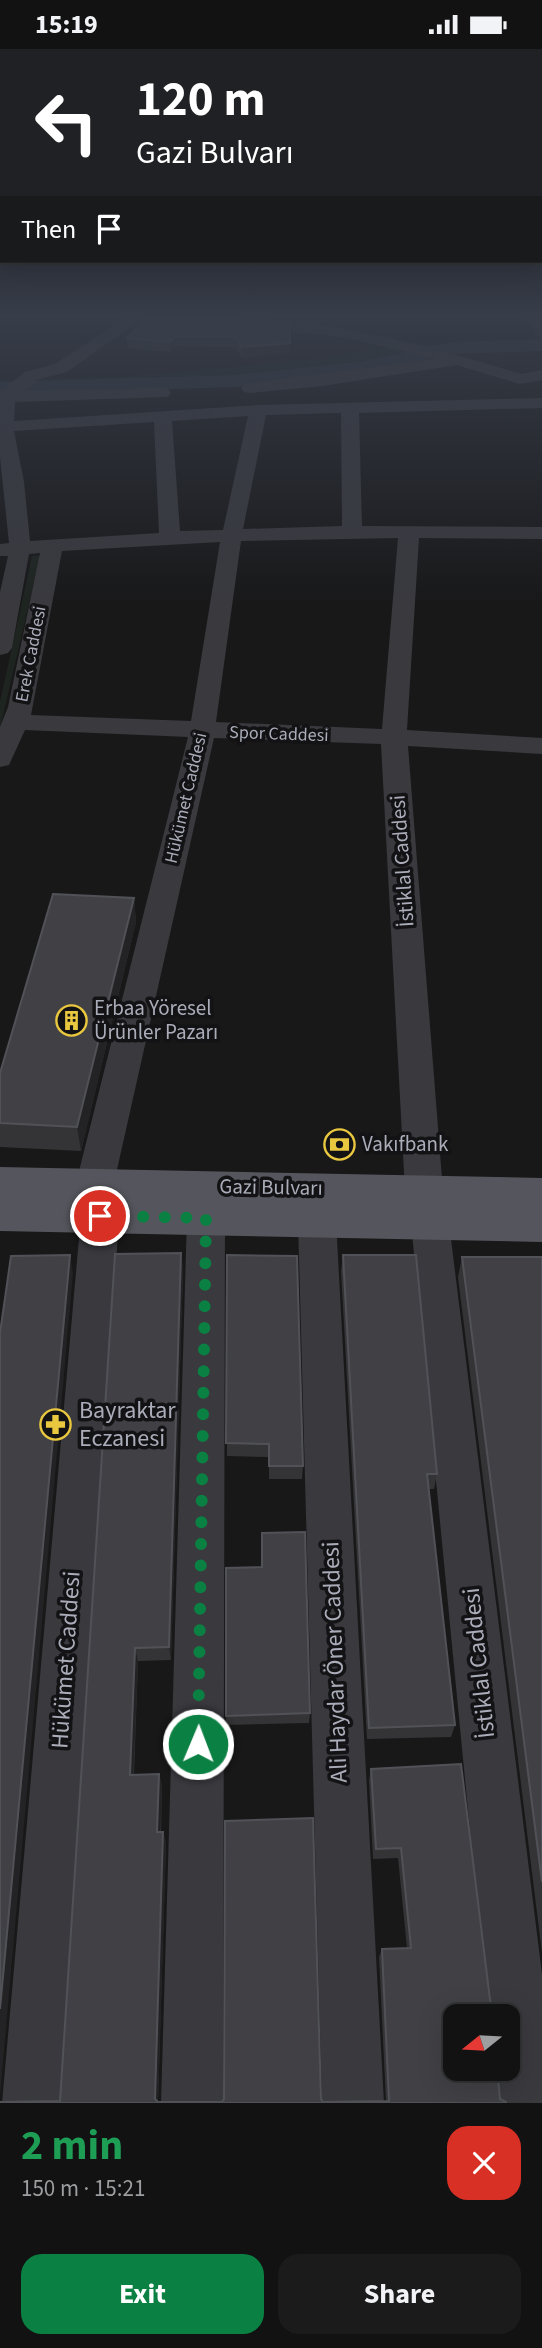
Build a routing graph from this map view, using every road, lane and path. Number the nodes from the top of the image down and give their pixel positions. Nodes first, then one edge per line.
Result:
1 (197, 414) edge
2 (257, 414) edge
3 (350, 414) edge
4 (163, 416) junction
5 (2, 427) edge
6 (7, 483) edge
7 (352, 530) junction
8 (408, 531) junction
9 (542, 533) edge
10 (232, 534) junction
11 (170, 538) junction
12 (52, 546) junction
13 (10, 549) edge
14 (1, 639) edge
15 (17, 722) junction
16 (202, 731) junction
17 (394, 737) junction
18 (542, 746) edge
19 (0, 759) edge
20 (0, 1183) edge
21 (542, 1195) edge
22 (98, 1200) junction
23 (427, 1207) junction
24 (0, 1214) edge
25 (206, 1218) junction
26 (317, 1221) junction
27 (542, 1224) edge
28 (33, 2103) edge
29 (192, 2103) edge
30 (353, 2103) edge
31 (527, 2103) edge

1 - 4 street
2 - 10 street, Hükümet Caddesi
3 - 7 street
4 - 5 street
4 - 11 street
5 - 6 street, Erek Caddesi
6 - 13 street, Erek Caddesi
7 - 8 street
7 - 10 street
8 - 9 street
8 - 17 street, İstiklal Caddesi
10 - 11 street
10 - 16 street, Hükümet Caddesi
11 - 12 street
12 - 13 street
12 - 15 street, Erek Caddesi
13 - 14 street, Erek Caddesi
15 - 16 street, Spor Caddesi
15 - 19 street, Erek Caddesi
16 - 17 street, Spor Caddesi
16 - 22 street, Hükümet Caddesi
17 - 18 street, Spor Caddesi
17 - 23 street, İstiklal Caddesi
20 - 22 main road, Gazi Bulvarı
21 - 23 main road, Gazi Bulvarı
22 - 23 main road, Gazi Bulvarı
22 - 24 main road, Gazi Bulvarı
22 - 25 main road, Gazi Bulvarı
22 - 28 street, Hükümet Caddesi
23 - 26 main road, Gazi Bulvarı
23 - 27 main road, Gazi Bulvarı
23 - 31 street, İstiklal Caddesi
25 - 26 main road, Gazi Bulvarı
25 - 29 street
26 - 30 street, Ali Haydar Öner Caddesi

